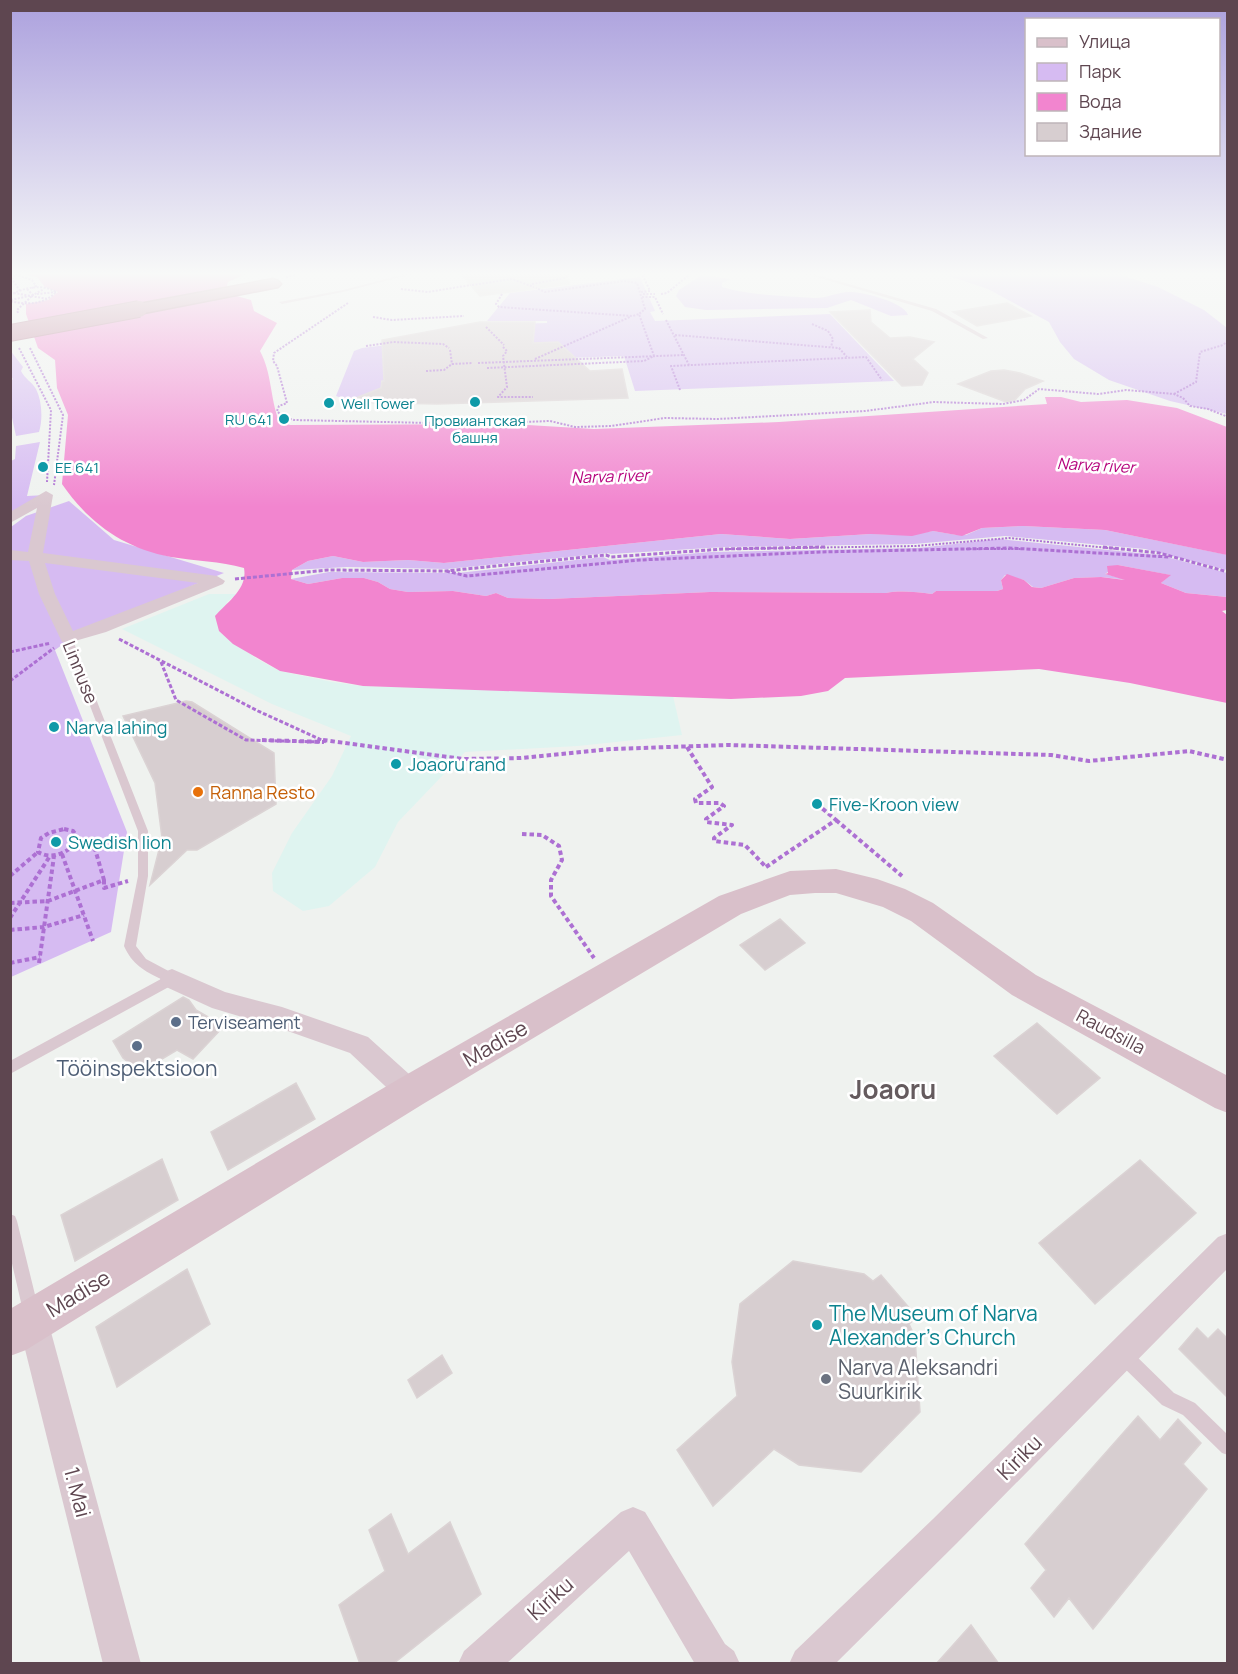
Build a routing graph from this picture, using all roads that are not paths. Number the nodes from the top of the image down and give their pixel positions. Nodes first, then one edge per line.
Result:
1 (10, 519) edge
2 (10, 555) edge
3 (35, 556) junction
4 (68, 638) junction
5 (994, 966) joint
6 (172, 979) junction
7 (10, 1068) edge
8 (410, 1092) junction
9 (1227, 1096) edge
10 (10, 1221) edge
11 (1227, 1247) edge
12 (22, 1327) edge
13 (1121, 1353) junction
14 (1227, 1447) edge
15 (122, 1664) edge
16 (477, 1664) edge
17 (721, 1664) edge
18 (808, 1664) edge

1 - 3 street, Linnuse
2 - 3 street
3 - 4 street, Linnuse
3 - 4 street
4 - 6 lane, Linnuse
5 - 8 street, Madise
5 - 9 street, Raudsilla
6 - 7 lane
6 - 8 street, Linnuse
8 - 12 street, Madise
10 - 12 lane
11 - 13 street, Kiriku
12 - 15 street, 1. Mai
13 - 14 lane
13 - 18 street, Kiriku
16 - 17 street, Kiriku

